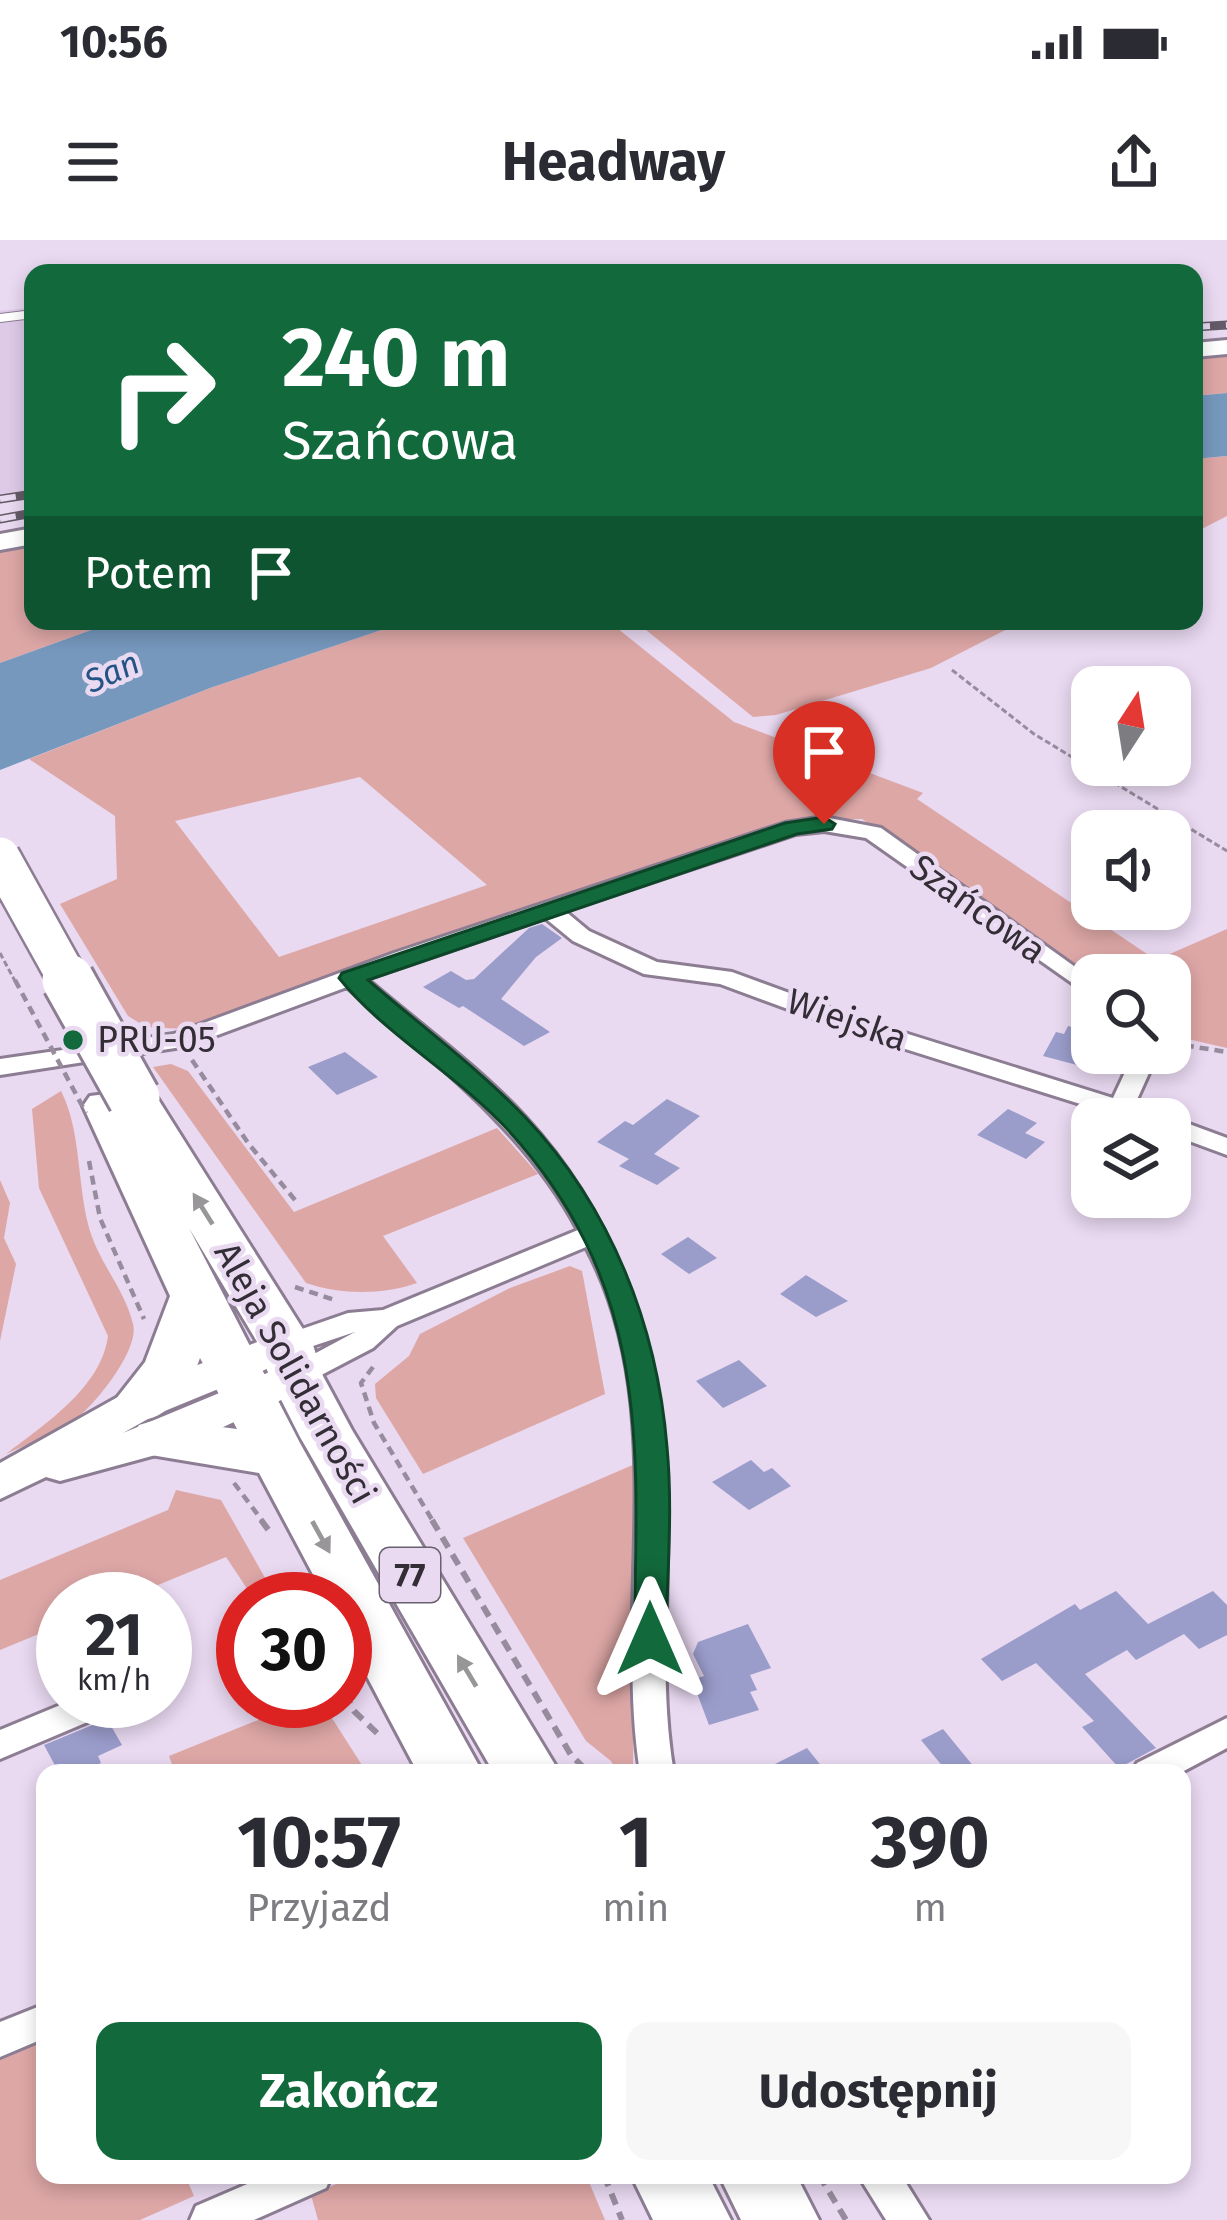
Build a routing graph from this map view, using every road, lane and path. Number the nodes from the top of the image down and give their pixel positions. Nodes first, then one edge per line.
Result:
1 (952, 670) dead end
2 (1227, 851) edge
3 (0, 857) edge
4 (548, 909) junction
5 (0, 910) edge
6 (0, 952) edge
7 (1071, 975) edge
8 (351, 978) junction
9 (179, 1041) junction
10 (1191, 1046) edge
11 (1227, 1052) edge
12 (0, 1067) edge
13 (1096, 1098) edge
14 (109, 1106) junction
15 (1191, 1133) edge
16 (1227, 1147) edge
17 (295, 1200) dead end
18 (592, 1234) junction
19 (283, 1269) dead end
20 (195, 1298) junction
21 (387, 1318) junction
22 (266, 1371) junction
23 (150, 1422) junction
24 (276, 1455) junction
25 (10, 1479) edge
26 (40, 1728) edge
27 (370, 1728) edge
28 (1227, 1732) edge
29 (0, 1745) edge
30 (388, 1753) dead end
31 (446, 1764) edge
32 (522, 1764) edge
33 (580, 1764) edge
34 (656, 1764) edge
35 (1166, 1764) edge
36 (36, 2025) edge
37 (0, 2040) edge
38 (292, 2184) edge
39 (608, 2184) edge
40 (673, 2184) edge
41 (761, 2184) edge
42 (825, 2184) edge
43 (884, 2184) edge
44 (210, 2220) edge
45 (622, 2220) edge
46 (693, 2220) edge
47 (781, 2220) edge
48 (847, 2220) edge
49 (909, 2220) edge

1 - 2 path
3 - 14 highway, 77, bridge
4 - 7 street, Szańcowa
4 - 8 street, Szańcowa
4 - 13 street, Wiejska
5 - 14 highway, 77
6 - 14 path, bridge
8 - 9 street, Szańcowa
8 - 18 street
9 - 12 street, Szańcowa
9 - 17 path
10 - 11 path
14 - 20 highway, Aleja Solidarności / 77
22 -> 14 highway, Aleja Solidarności / 77
15 - 16 street
18 - 21 street
18 - 34 street
19 - 21 path
20 - 22 highway, Aleja Solidarności / 77
20 - 23 highway
21 - 22 street
21 - 33 path
22 - 23 street
22 - 24 highway, Aleja Solidarności / 77
32 -> 22 highway, Aleja Solidarności / 77
23 - 24 highway
23 - 25 street
24 -> 31 highway, Aleja Solidarności / 77
26 - 29 street
27 - 30 path
28 - 35 street
36 - 37 street
38 - 44 street
39 - 45 path
40 - 46 highway
41 - 47 highway
42 - 48 path
43 - 49 street

